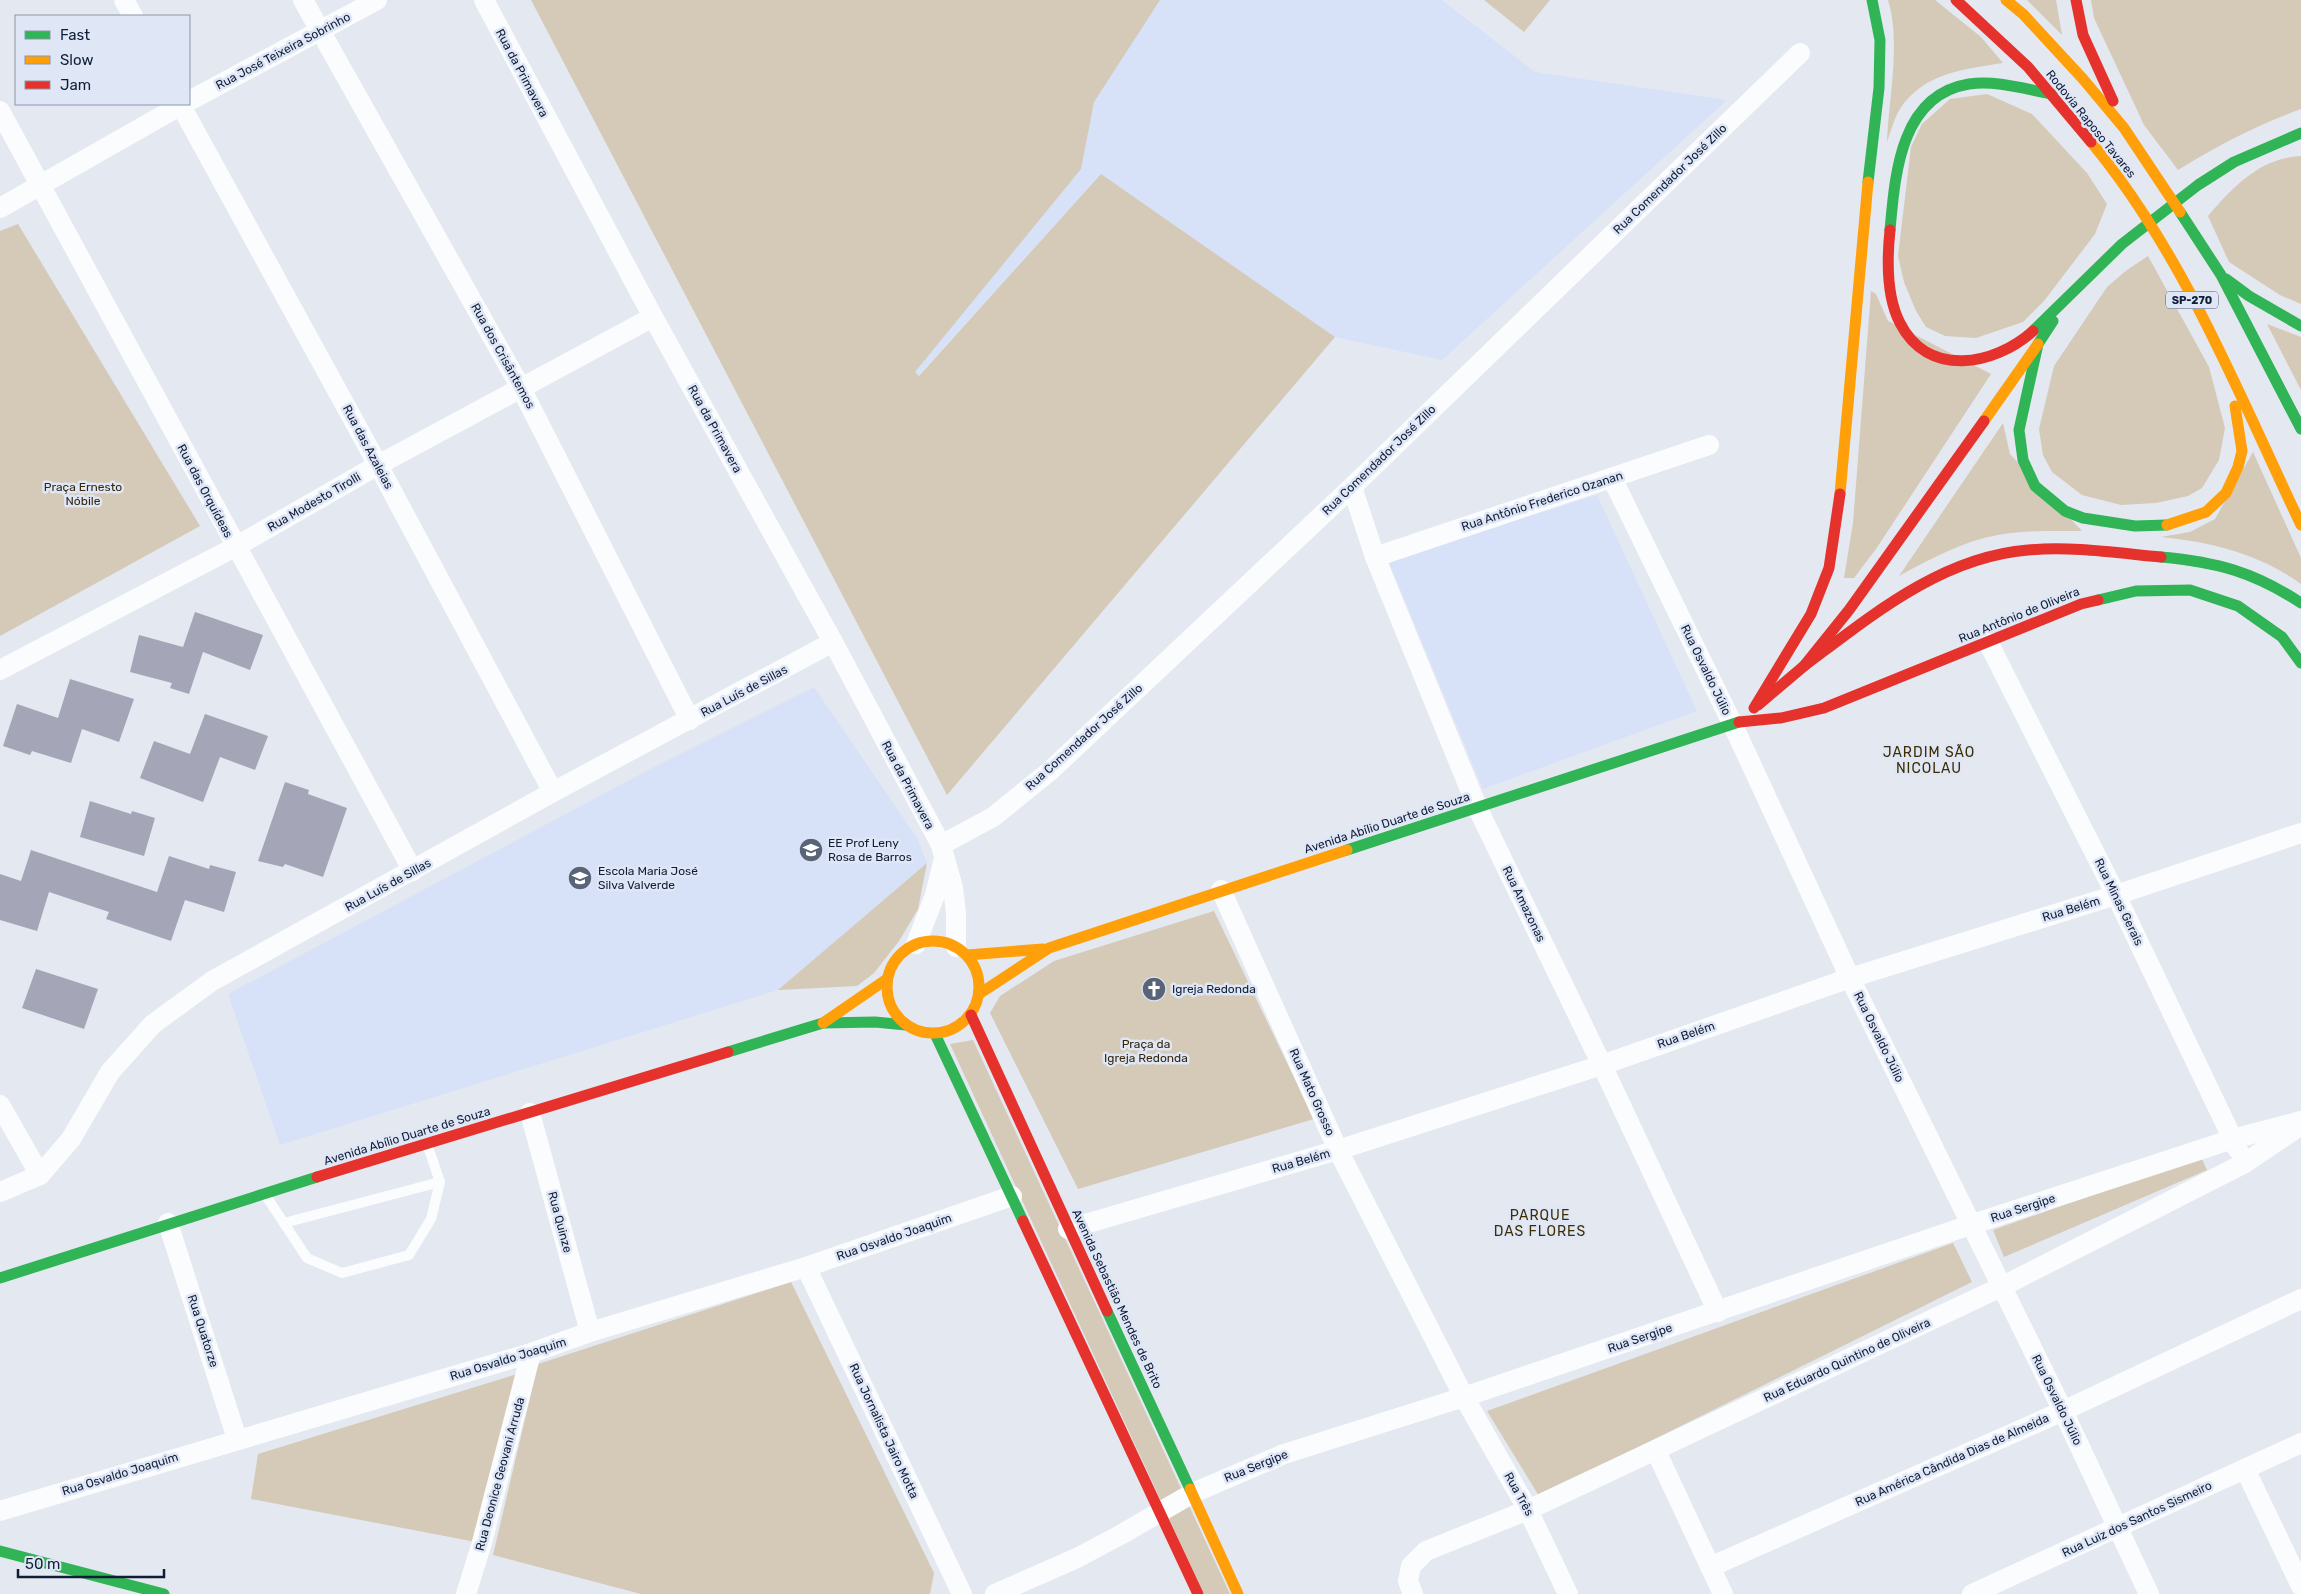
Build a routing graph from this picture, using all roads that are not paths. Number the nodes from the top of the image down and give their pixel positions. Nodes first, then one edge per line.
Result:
1 (124, 0) edge
2 (304, 0) edge
3 (377, 0) edge
4 (484, 0) edge
5 (1872, 0) edge
6 (1956, 0) edge
7 (2006, 0) edge
8 (2076, 0) edge
9 (132, 15) edge
10 (320, 32) junction
11 (1800, 53) dead end
12 (2052, 94) junction
13 (190, 99) edge
14 (180, 105) edge
15 (184, 105) edge
16 (0, 111) edge
17 (2124, 128) junction
18 (2301, 134) edge
19 (2269, 148) junction
20 (2293, 148) dead end
21 (40, 187) junction
22 (0, 208) edge
23 (2221, 275) junction
24 (2063, 305) junction
25 (653, 317) junction
26 (2301, 326) edge
27 (2038, 344) junction
28 (2225, 364) junction
29 (521, 388) junction
30 (2301, 429) edge
31 (1709, 445) dead end
32 (378, 465) junction
33 (1612, 478) junction
34 (1352, 486) junction
35 (2301, 525) edge
36 (235, 547) junction
37 (1375, 557) junction
38 (2301, 603) edge
39 (833, 642) junction
40 (1988, 642) junction
41 (2301, 663) edge
42 (1804, 666) junction
43 (0, 670) edge
44 (1754, 708) junction
45 (690, 720) junction
46 (1732, 722) junction
47 (553, 792) junction
48 (1478, 809) junction
49 (2301, 833) edge
50 (942, 852) junction
51 (413, 871) junction
52 (1221, 890) junction
53 (2116, 895) junction
54 (916, 944) junction
55 (1049, 948) junction
56 (962, 951) junction
57 (1850, 978) junction
58 (887, 980) junction
59 (979, 994) junction
60 (971, 1015) junction
61 (823, 1023) junction
62 (906, 1025) junction
63 (935, 1034) junction
64 (1602, 1065) junction
65 (0, 1105) edge
66 (530, 1113) junction
67 (2301, 1121) edge
68 (2301, 1125) edge
69 (2233, 1139) junction
70 (427, 1144) junction
71 (1338, 1150) junction
72 (2245, 1164) junction
73 (40, 1175) junction
74 (440, 1182) junction
75 (0, 1192) edge
76 (263, 1192) junction
77 (1012, 1196) junction
78 (168, 1223) junction
79 (284, 1223) junction
80 (1970, 1225) junction
81 (1068, 1229) junction
82 (806, 1267) junction
83 (0, 1278) edge
84 (2001, 1287) junction
85 (2301, 1299) edge
86 (1718, 1312) junction
87 (590, 1332) junction
88 (531, 1353) junction
89 (1464, 1397) junction
90 (2063, 1411) junction
91 (237, 1439) junction
92 (2301, 1443) edge
93 (1656, 1451) junction
94 (2245, 1469) junction
95 (1193, 1492) junction
96 (1528, 1510) junction
97 (0, 1511) edge
98 (1159, 1511) junction
99 (2118, 1528) junction
100 (1, 1556) edge
101 (1710, 1566) junction
102 (2301, 1586) edge
103 (1985, 1591) edge
104 (164, 1594) edge
105 (466, 1594) edge
106 (962, 1594) edge
107 (995, 1594) edge
108 (1198, 1594) edge
109 (1238, 1594) edge
110 (1413, 1594) edge
111 (1568, 1594) edge
112 (1723, 1594) edge
113 (2149, 1594) edge

1 - 9 street
2 - 10 street, Rua dos Crisântemos
3 - 10 street, Rua José Teixeira Sobrinho
4 - 25 street, Rua da Primavera
5 - 44 main road
6 - 12 main road, Rodovia Raposo Tavares / SP-270
7 - 17 main road, Rodovia Raposo Tavares / SP-270
8 - 17 main road
10 - 13 street, Rua José Teixeira Sobrinho
10 - 29 street, Rua dos Crisântemos
11 - 34 street, Rua Comendador José Zillo
12 - 24 main road
12 - 28 main road, Rodovia Raposo Tavares / SP-270
14 - 21 street, Rua José Teixeira Sobrinho
15 - 32 street, Rua das Azaleias
16 - 21 street, Rua das Orquídeas
17 - 23 main road, Rodovia Raposo Tavares / SP-270
18 - 19 main road
19 - 20 main road
19 - 24 main road
21 - 22 street, Rua José Teixeira Sobrinho
21 - 36 street, Rua das Orquídeas
23 - 26 main road
23 - 30 main road, Rodovia Raposo Tavares / SP-270
24 - 27 main road
25 - 29 street, Rua Modesto Tirolli
25 - 39 street, Rua da Primavera
27 - 28 main road
27 - 42 main road
28 - 35 main road, Rodovia Raposo Tavares / SP-270
29 - 32 street, Rua Modesto Tirolli
29 - 45 street, Rua dos Crisântemos
31 - 33 street, Rua Antônio Frederico Ozanan
32 - 36 street, Rua Modesto Tirolli
32 - 47 street, Rua das Azaleias
33 - 37 street, Rua Antônio Frederico Ozanan
33 - 46 street, Rua Osvaldo Júlio
34 - 37 street, Rua Amazonas
34 - 50 street, Rua Comendador José Zillo
36 - 43 street, Rua Modesto Tirolli
36 - 51 street, Rua das Orquídeas
37 - 48 street, Rua Amazonas
38 - 42 main road
39 - 45 street, Rua Luís de Sillas
39 - 50 street, Rua da Primavera
40 - 41 main road, Rua Antônio de Oliveira
40 - 46 main road, Rua Antônio de Oliveira
40 - 53 street, Rua Minas Gerais
42 - 44 main road
44 - 46 main road
45 - 47 street, Rua Luís de Sillas
46 - 48 main road, Avenida Abílio Duarte de Souza
46 - 57 street, Rua Osvaldo Júlio
47 - 51 street, Rua Luís de Sillas
48 - 52 main road, Avenida Abílio Duarte de Souza
48 - 64 street, Rua Amazonas
49 - 53 street, Rua Belém
50 - 54 street
50 - 56 street, Rua da Primavera
51 - 73 street, Rua Luís de Sillas
52 - 55 main road, Avenida Abílio Duarte de Souza
52 - 71 street, Rua Mato Grosso
53 - 57 street, Rua Belém
53 - 69 street, Rua Minas Gerais
54 - 56 main road
54 - 58 main road
55 - 56 main road, Avenida Abílio Duarte de Souza
55 - 59 main road, Avenida Abílio Duarte de Souza
56 - 59 main road
57 - 64 street, Rua Belém
57 - 80 street, Rua Osvaldo Júlio
58 - 61 main road, Avenida Abílio Duarte de Souza
58 - 62 main road
59 - 60 main road
60 - 63 main road
60 - 81 main road, Avenida Sebastião Mendes de Brito
61 - 62 main road, Avenida Abílio Duarte de Souza
61 - 66 main road, Avenida Abílio Duarte de Souza
62 - 63 main road
63 - 77 main road
64 - 71 street, Rua Belém
64 - 86 street, Rua Amazonas
65 - 73 street
66 - 70 main road, Avenida Abílio Duarte de Souza
66 - 87 street, Rua Quinze
67 - 69 street, Rua Sergipe
68 - 72 street, Rua Eduardo Quintino de Oliveira
69 - 72 street, Rua Minas Gerais
69 - 80 street, Rua Sergipe
70 - 74 lane
70 - 76 main road, Avenida Abílio Duarte de Souza
71 - 81 street, Rua Belém
71 - 89 street, Rua Mato Grosso
72 - 84 street, Rua Eduardo Quintino de Oliveira
73 - 75 street, Rua Luís de Sillas
74 - 79 lane
74 - 79 lane
76 - 78 main road, Avenida Abílio Duarte de Souza
76 - 79 lane
77 - 82 street, Rua Osvaldo Joaquim
77 - 98 main road
78 - 83 main road, Avenida Abílio Duarte de Souza
78 - 91 street, Rua Quatorze
80 - 84 street, Rua Osvaldo Júlio
80 - 86 street, Rua Sergipe
81 - 95 main road, Avenida Sebastião Mendes de Brito
82 - 87 street, Rua Osvaldo Joaquim
82 - 106 street, Rua Jornalista Jairo Motta
84 - 90 street, Rua Osvaldo Júlio
84 - 93 street, Rua Eduardo Quintino de Oliveira
85 - 90 street, Rua América Cândida Dias de Almeida
86 - 89 street, Rua Sergipe
87 - 88 street, Rua Osvaldo Joaquim
88 - 91 street, Rua Osvaldo Joaquim
88 - 105 street, Rua Deonice Geovani Arruda
89 - 95 street, Rua Sergipe
89 - 96 street, Rua Três
90 - 99 street, Rua Osvaldo Júlio
90 - 101 street, Rua América Cândida Dias de Almeida
91 - 97 street, Rua Osvaldo Joaquim
92 - 94 street, Rua Luiz dos Santos Sismeiro
93 - 96 street, Rua Eduardo Quintino de Oliveira
93 - 101 street
94 - 99 street, Rua Luiz dos Santos Sismeiro
94 - 102 street
95 - 98 street, Rua Sergipe
95 - 109 main road, Avenida Sebastião Mendes de Brito
96 - 110 street, Rua Eduardo Quintino de Oliveira
96 - 111 street, Rua Três
98 - 107 street, Rua Sergipe
98 - 108 main road
99 - 103 street, Rua Luiz dos Santos Sismeiro
99 - 113 street, Rua Osvaldo Júlio
100 - 104 main road
101 - 112 street

